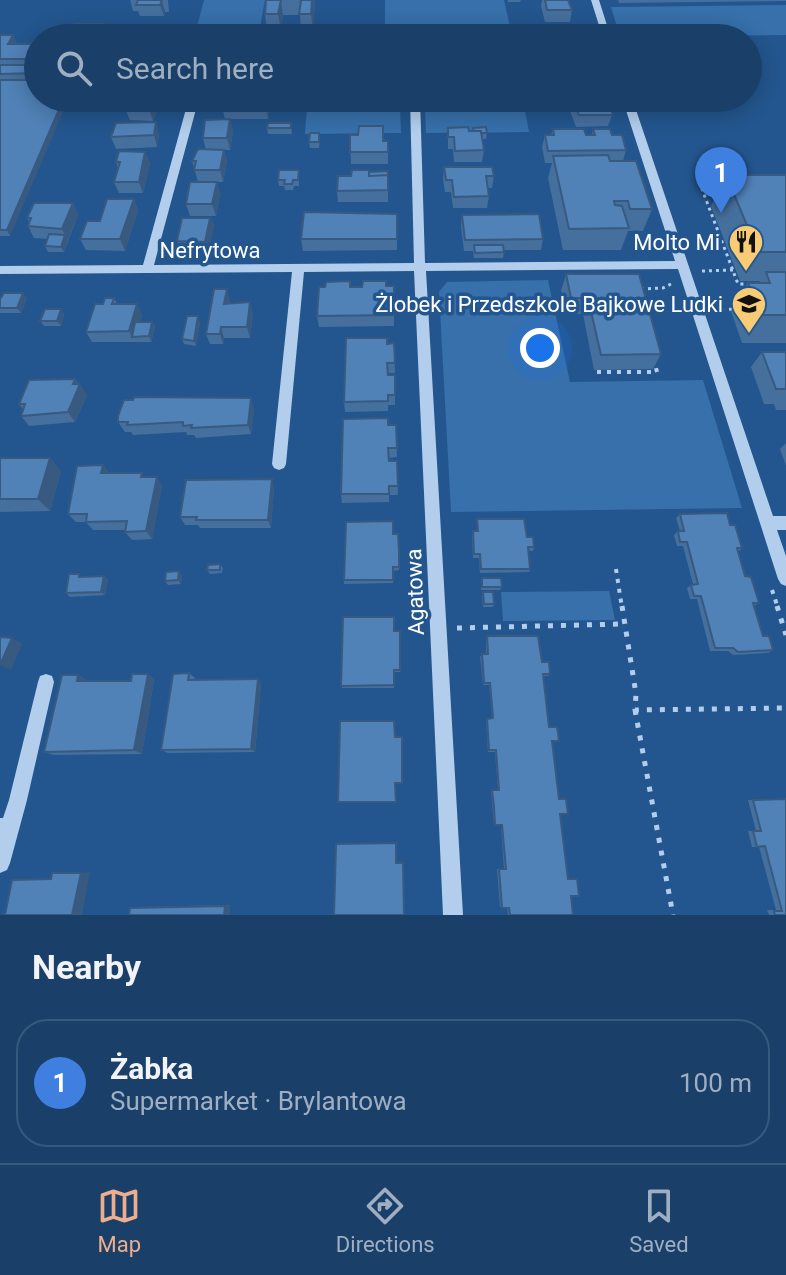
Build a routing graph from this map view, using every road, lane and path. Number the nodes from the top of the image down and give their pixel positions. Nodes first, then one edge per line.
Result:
1 (595, 0) edge
2 (603, 24) edge
3 (190, 112) edge
4 (415, 112) edge
5 (632, 112) edge
6 (730, 189) edge
7 (419, 268) junction
8 (689, 268) junction
9 (298, 269) junction
10 (0, 270) edge
11 (147, 270) junction
12 (733, 270) junction
13 (674, 281) dead end
14 (753, 284) edge
15 (634, 289) edge
16 (749, 309) edge
17 (709, 310) dead end
18 (653, 358) edge
19 (597, 372) dead end
20 (279, 464) dead end
21 (768, 523) junction
22 (786, 523) edge
23 (616, 569) dead end
24 (786, 579) edge
25 (623, 624) junction
26 (456, 628) dead end
27 (46, 682) dead end
28 (786, 708) edge
29 (635, 710) junction
30 (4, 827) edge
31 (0, 863) edge
32 (453, 915) edge
33 (673, 915) edge

1 - 2 street
3 - 11 street
4 - 7 street
5 - 8 street
6 - 12 path
7 - 8 street, Nefrytowa
7 - 9 street, Nefrytowa
7 - 32 street, Agatowa
8 - 12 path
8 - 21 street
9 - 11 street, Nefrytowa
9 - 20 street
10 - 11 street, Nefrytowa
12 - 14 path
13 - 15 path
16 - 17 path
18 - 19 path
21 - 22 street
21 - 24 street
23 - 25 path
25 - 26 path
25 - 29 path
27 - 30 street
28 - 29 path
29 - 33 path
30 - 31 street

